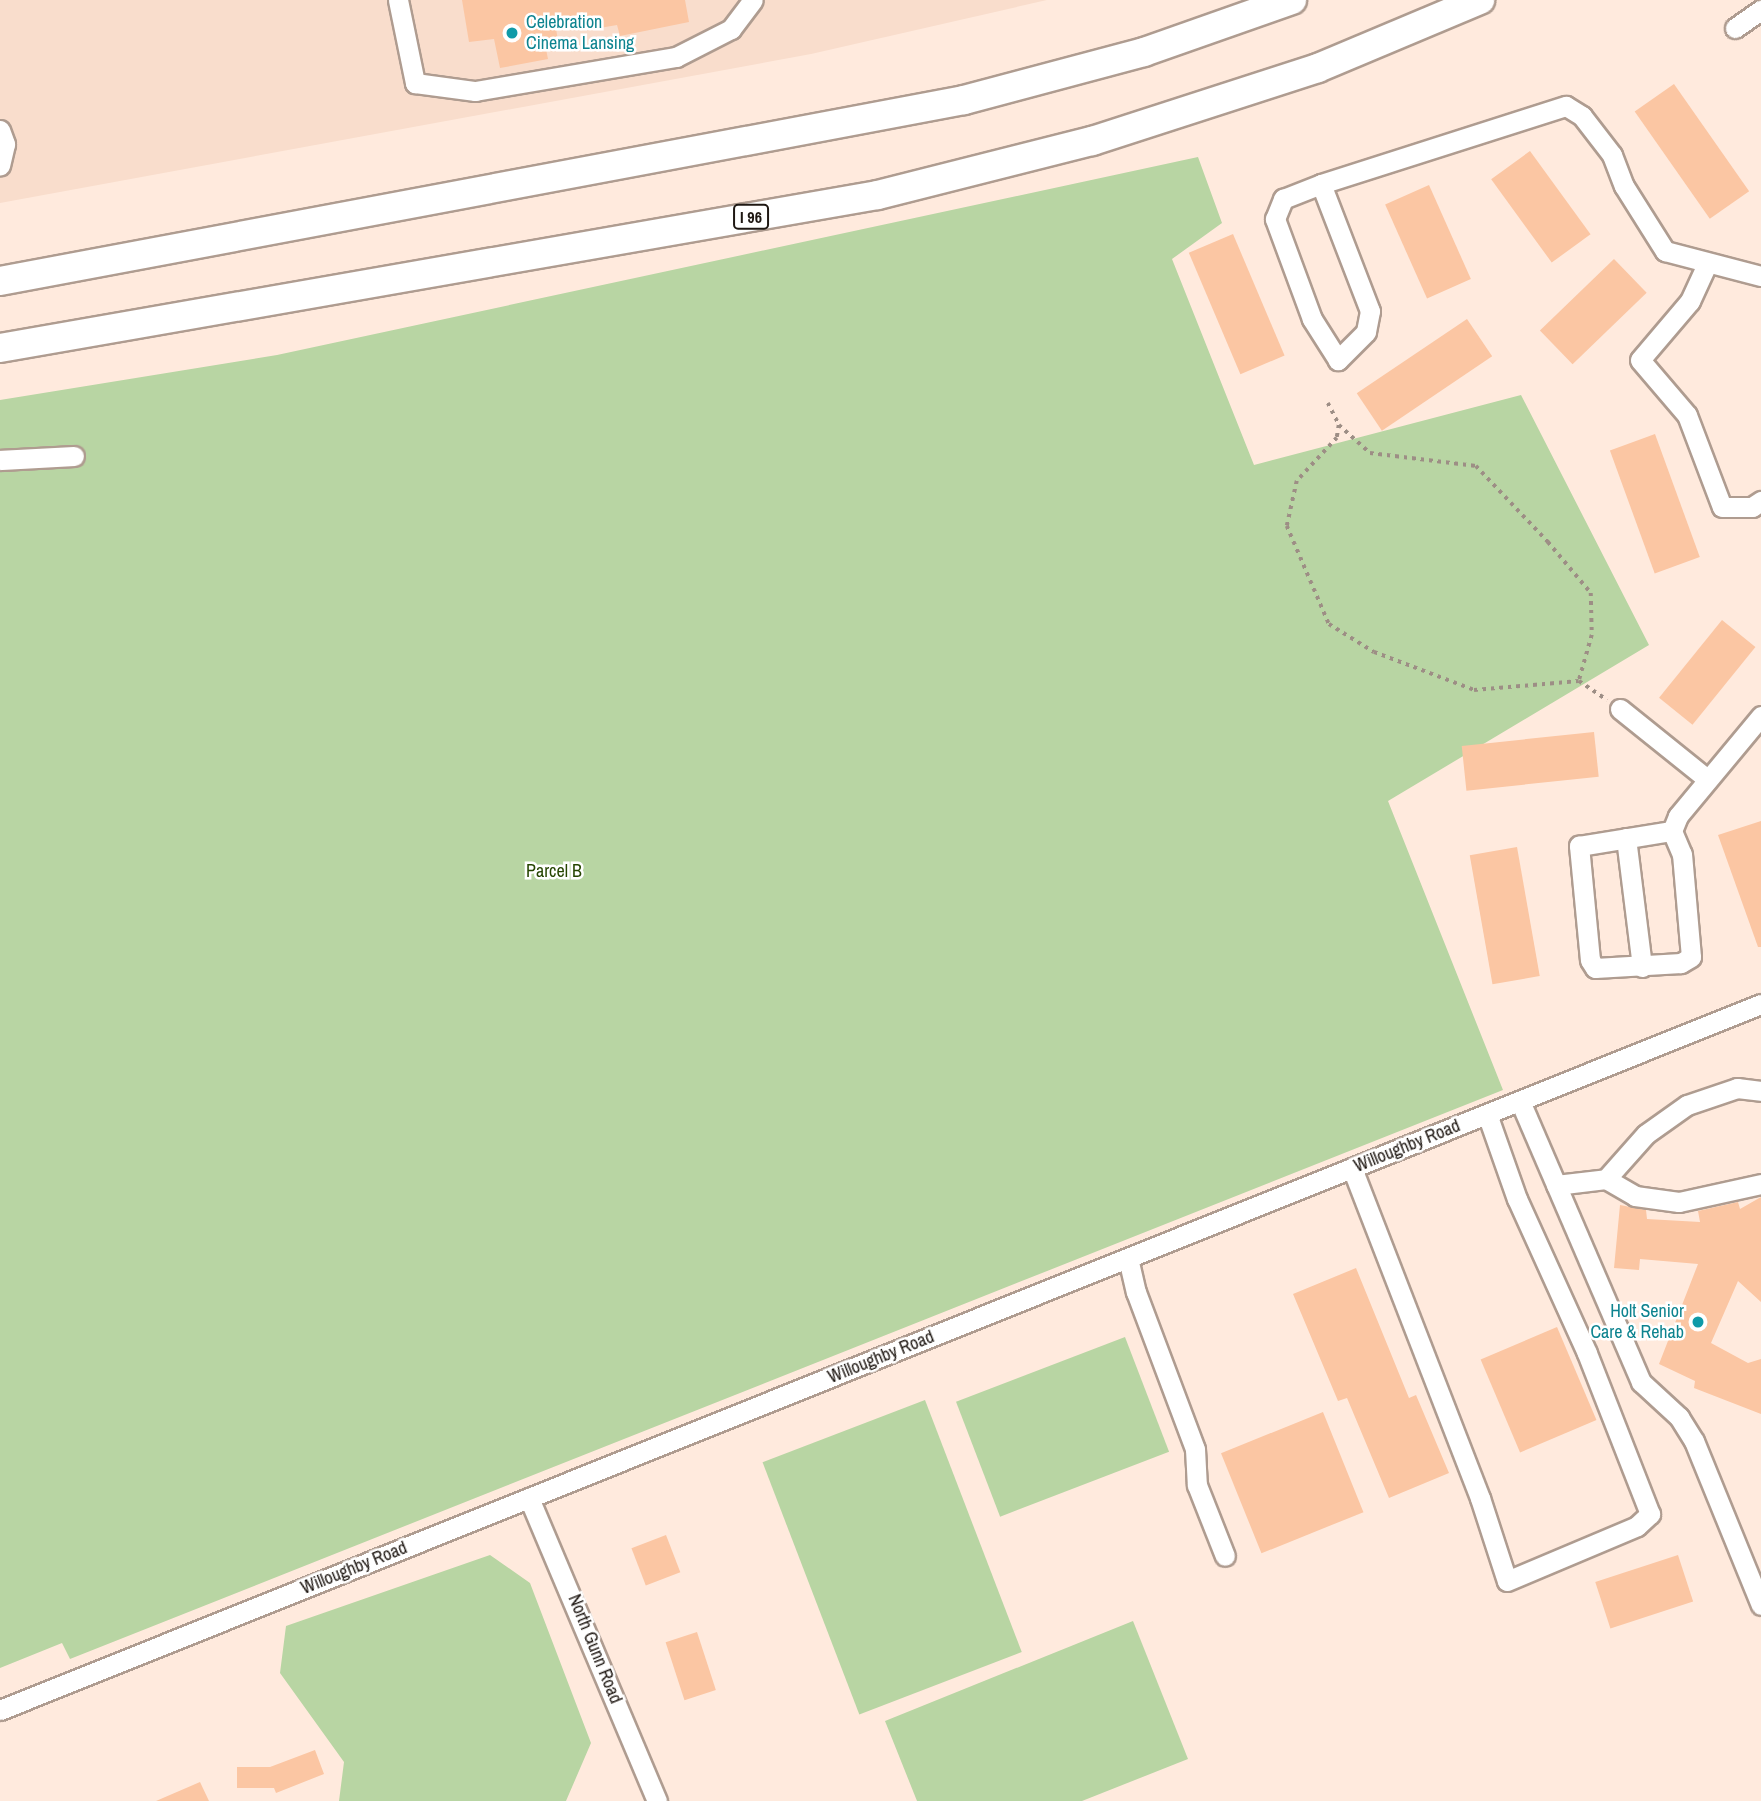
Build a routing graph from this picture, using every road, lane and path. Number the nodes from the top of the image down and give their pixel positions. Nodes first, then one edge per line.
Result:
1 (398, 0) edge
2 (753, 0) edge
3 (1292, 0) edge
4 (1480, 0) edge
5 (1761, 10) edge
6 (1735, 28) dead end
7 (0, 130) edge
8 (0, 164) edge
9 (1321, 184) junction
10 (1707, 264) junction
11 (1761, 276) edge
12 (0, 281) edge
13 (0, 348) edge
14 (1328, 404) dead end
15 (1339, 425) junction
16 (74, 456) dead end
17 (0, 460) edge
18 (1761, 501) edge
19 (1579, 681) junction
20 (1620, 709) joint
21 (1761, 716) edge
22 (1707, 779) junction
23 (1672, 831) junction
24 (1626, 838) junction
25 (1642, 967) junction
26 (1761, 1004) edge
27 (1761, 1091) edge
28 (1520, 1101) junction
29 (1487, 1114) junction
30 (1352, 1168) junction
31 (1606, 1179) junction
32 (1761, 1184) edge
33 (1556, 1185) junction
34 (1128, 1258) junction
35 (528, 1498) junction
36 (1224, 1556) dead end
37 (1761, 1605) edge
38 (0, 1710) edge
39 (657, 1801) edge

1 - 2 street
3 - 12 highway
4 - 13 highway, I 96
5 - 6 street
7 - 8 street
9 - 9 street
9 - 10 street
10 - 11 street
10 - 18 street
14 - 15 path
15 - 19 path
15 - 19 path
16 - 17 street
19 - 20 path
20 - 22 street
21 - 22 street
22 - 23 street
23 - 24 street
23 - 25 street
24 - 25 street
24 - 25 street
26 - 28 street, Willoughby Road
27 - 31 street
28 - 29 street, Willoughby Road
28 - 33 street
29 - 30 street, Willoughby Road
29 - 30 street
30 - 34 street, Willoughby Road
31 - 32 street
31 - 33 street
33 - 37 street
34 - 35 street, Willoughby Road
34 - 36 street
35 - 38 street, Willoughby Road
35 - 39 street, North Gunn Road

